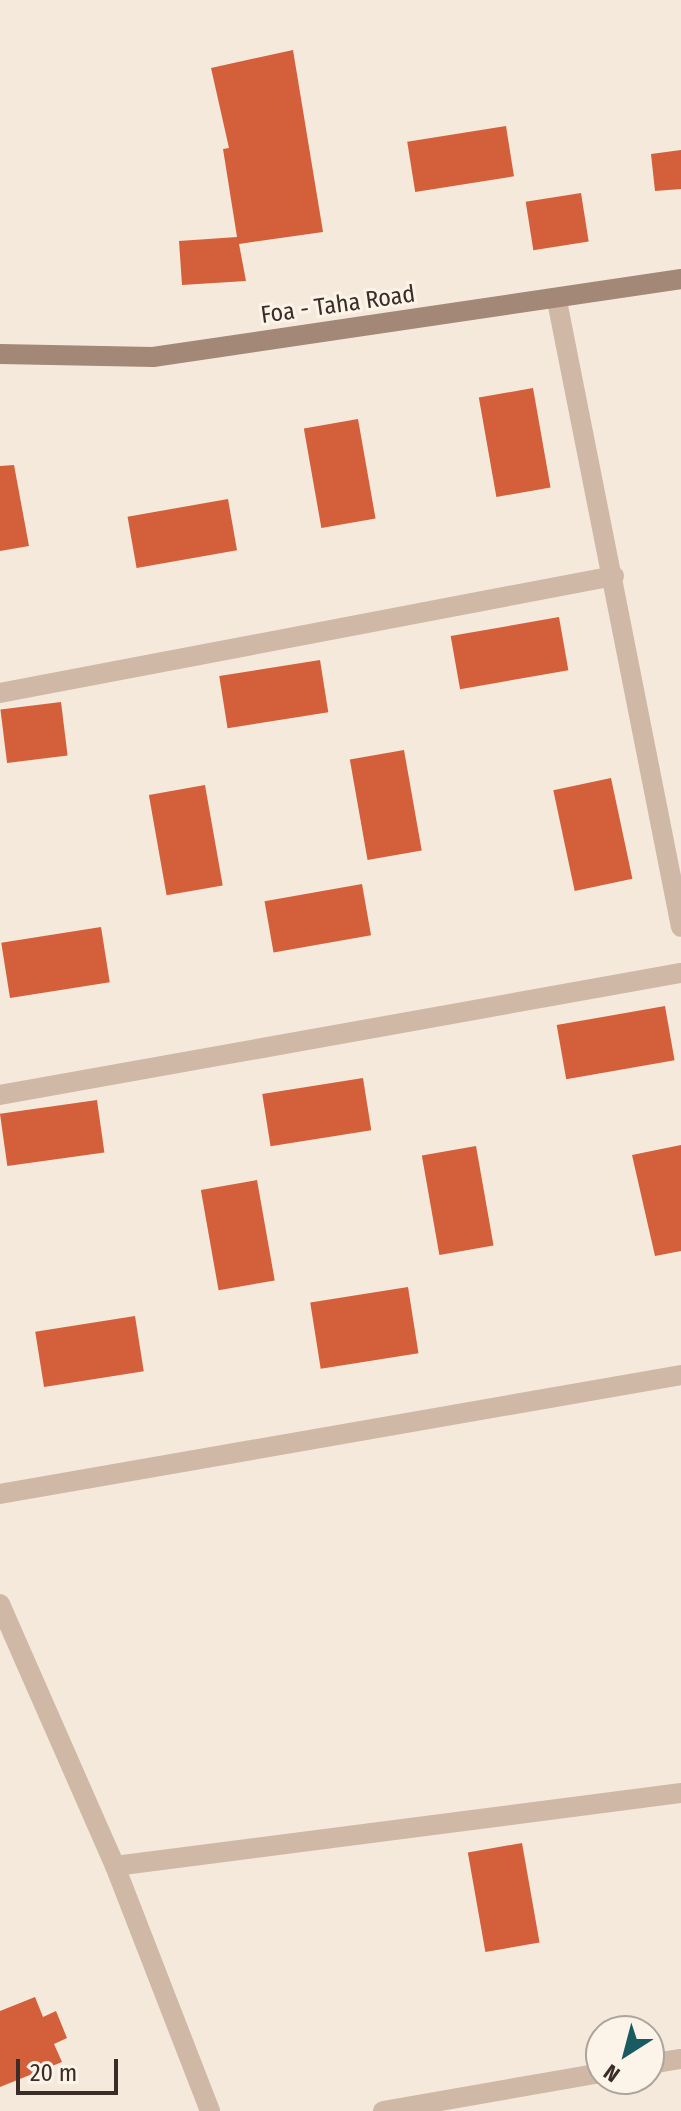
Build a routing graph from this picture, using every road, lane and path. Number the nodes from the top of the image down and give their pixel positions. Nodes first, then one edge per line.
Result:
1 (681, 279) edge
2 (557, 301) junction
3 (0, 354) edge
4 (614, 576) junction
5 (0, 693) edge
6 (681, 927) edge
7 (681, 973) edge
8 (0, 1095) edge
9 (681, 1375) edge
10 (0, 1494) edge
11 (0, 1604) edge
12 (681, 1793) edge
13 (115, 1866) junction
14 (585, 2076) edge
15 (210, 2111) edge
16 (383, 2111) edge

1 - 2 street, Foa - Taha Road
2 - 3 street, Foa - Taha Road
2 - 4 street
4 - 5 street
4 - 6 street
7 - 8 street
9 - 10 street
11 - 13 street
12 - 13 street
13 - 15 street
14 - 16 street

